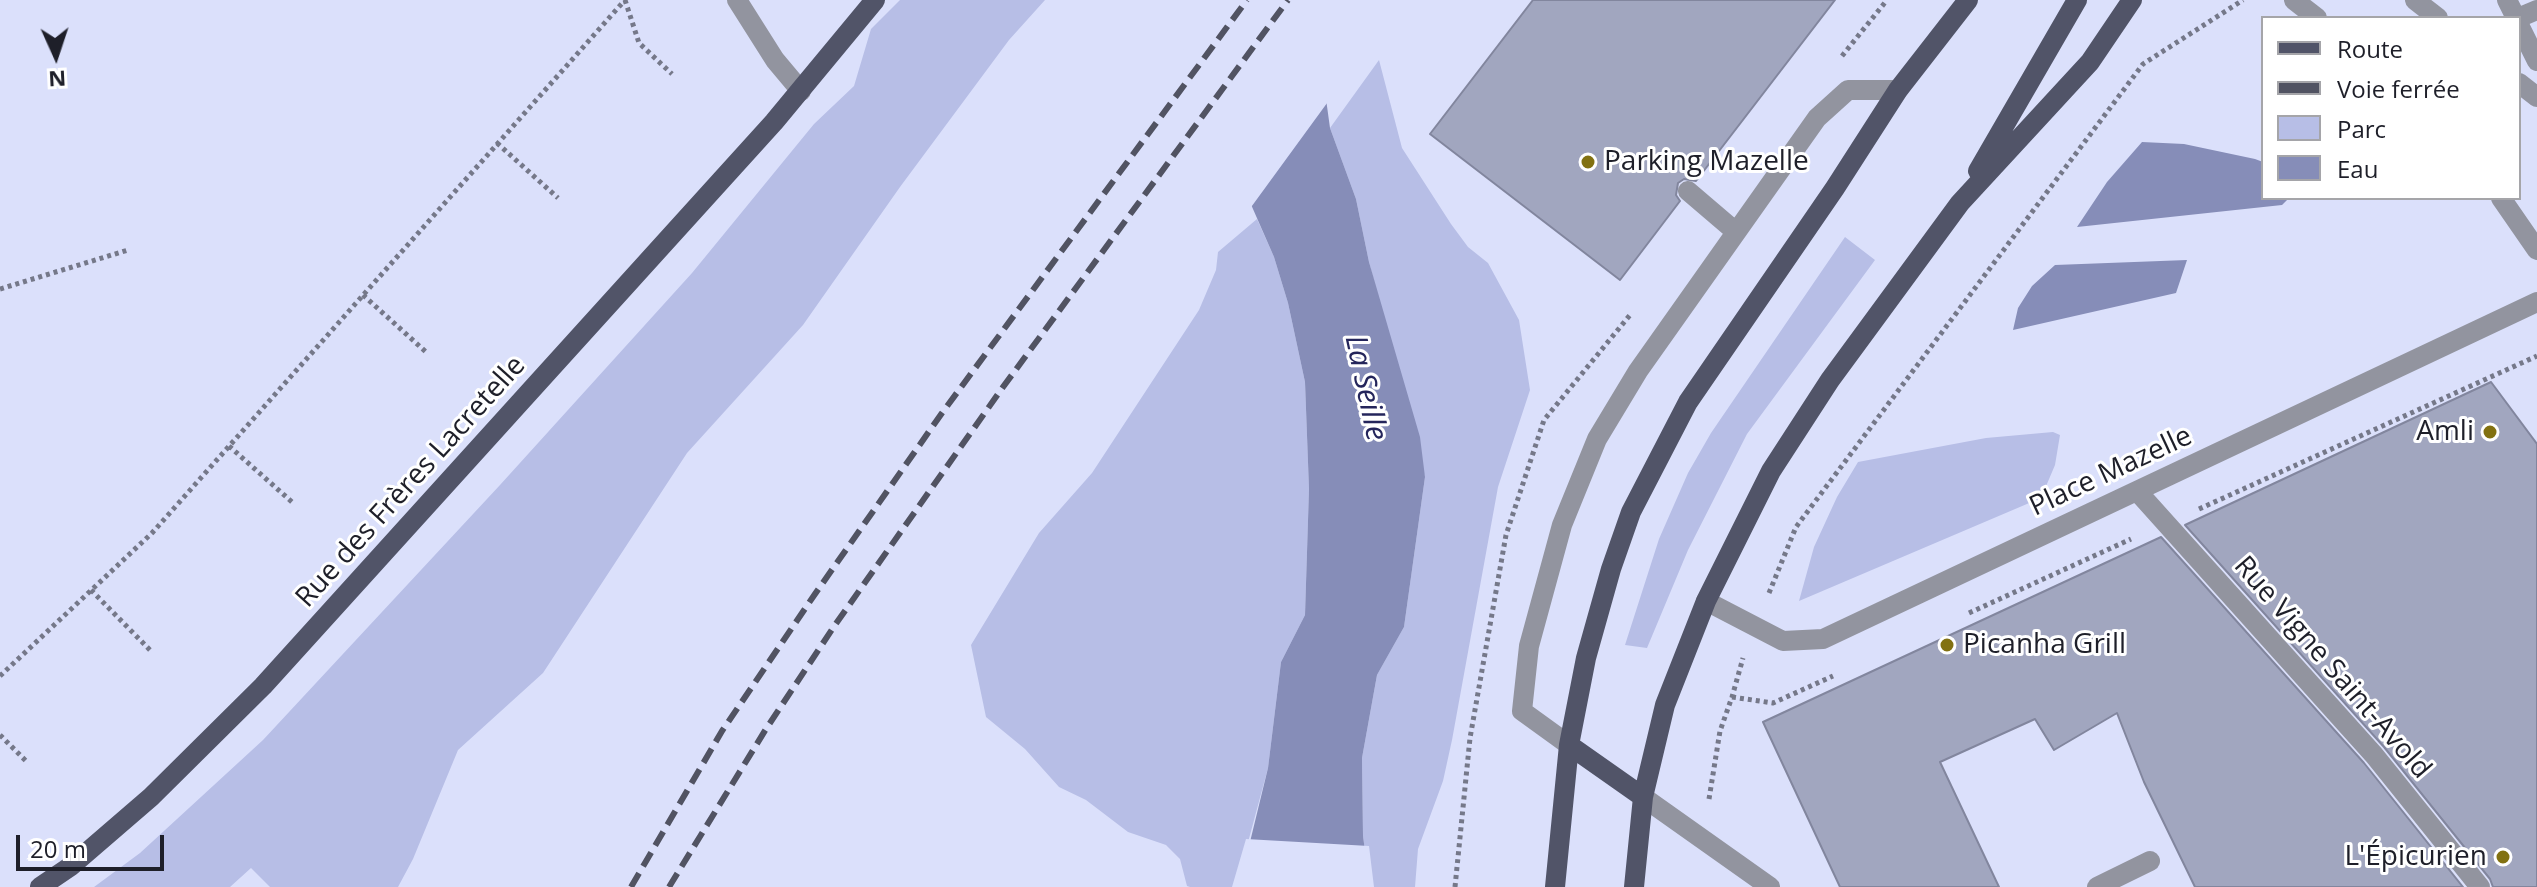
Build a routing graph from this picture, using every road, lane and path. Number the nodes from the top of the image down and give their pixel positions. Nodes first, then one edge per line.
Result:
1 (737, 0) edge
2 (875, 0) edge
3 (1968, 0) edge
4 (2077, 0) edge
5 (2132, 0) edge
6 (2243, 0) edge
7 (2294, 0) edge
8 (2415, 0) edge
9 (2314, 16) edge
10 (2435, 16) edge
11 (2521, 29) edge
12 (2537, 61) edge
13 (672, 74) dead end
14 (2521, 85) edge
15 (1898, 90) junction
16 (801, 91) junction
17 (2537, 97) edge
18 (497, 143) junction
19 (1688, 191) dead end
20 (558, 198) dead end
21 (2502, 200) edge
22 (1960, 203) junction
23 (1736, 232) junction
24 (128, 250) dead end
25 (2537, 250) edge
26 (0, 289) edge
27 (363, 295) junction
28 (2537, 302) edge
29 (426, 352) dead end
30 (229, 446) junction
31 (2137, 491) junction
32 (292, 502) dead end
33 (91, 590) junction
34 (1706, 601) junction
35 (1755, 628) junction
36 (150, 650) dead end
37 (0, 676) edge
38 (0, 735) edge
39 (1569, 745) junction
40 (27, 762) dead end
41 (1643, 797) junction
42 (1702, 839) junction
43 (2150, 861) dead end
44 (40, 887) edge
45 (1555, 887) edge
46 (1634, 887) edge
47 (1770, 887) edge
48 (2097, 887) edge
49 (2480, 887) edge

1 - 16 street
2 - 16 main road, Rue des Frères Lacretelle
3 - 15 main road
4 - 22 main road
5 - 22 main road
6 - 35 path
7 - 9 street
8 - 10 street
11 - 12 street
13 - 18 path
14 - 17 street
15 - 23 street
15 - 39 main road
16 - 44 main road, Rue des Frères Lacretelle
18 - 20 path
18 - 27 path
19 - 23 street
21 - 25 street
22 - 34 main road
23 - 39 street
24 - 26 path
27 - 29 path
27 - 30 path
28 - 31 street, Place Mazelle
30 - 32 path
30 - 33 path
31 - 35 street, Place Mazelle
31 - 49 street, Rue Vigne Saint-Avold
33 - 36 path
33 - 37 path
34 - 35 street, Place Mazelle
34 - 41 main road
35 - 42 path
38 - 40 path
39 - 41 main road
39 - 45 main road
41 - 42 street
41 - 46 main road
42 - 47 street
43 - 48 street

